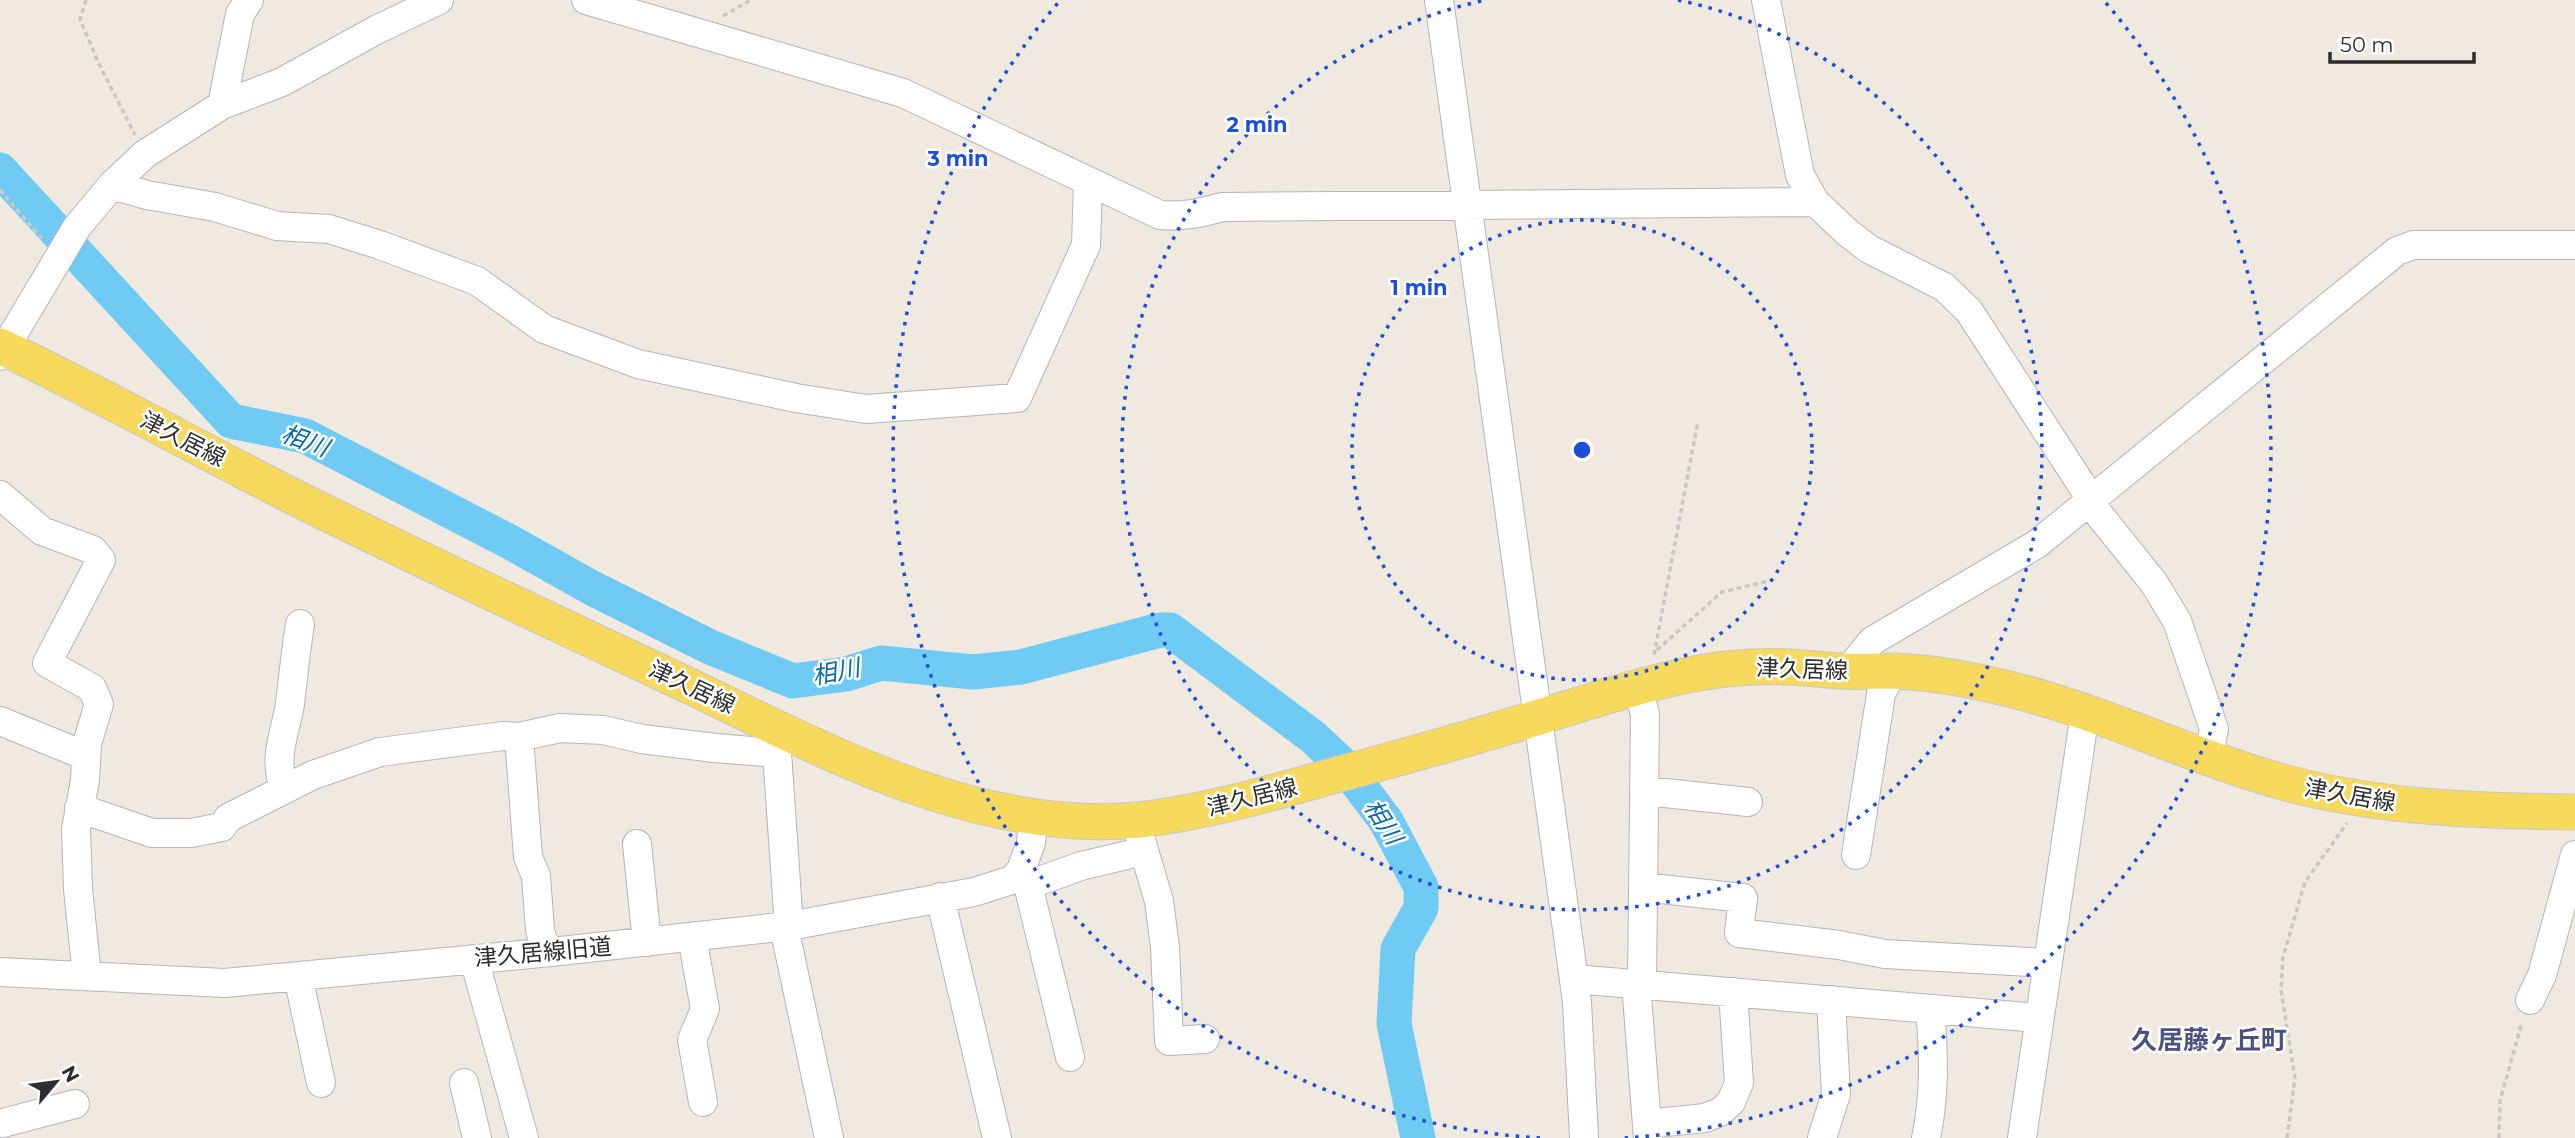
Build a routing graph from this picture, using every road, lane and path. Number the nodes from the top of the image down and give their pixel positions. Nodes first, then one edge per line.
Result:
1 (86, 0) edge
2 (249, 0) edge
3 (439, 0) edge
4 (586, 0) edge
5 (1439, 0) edge
6 (1766, 0) edge
7 (222, 105) junction
8 (145, 154) junction
9 (1088, 182) junction
10 (112, 185) junction
11 (0, 190) edge
12 (1815, 202) junction
13 (1466, 205) junction
14 (2575, 245) edge
15 (57, 257) junction
16 (2, 350) edge
17 (1698, 421) dead end
18 (0, 495) edge
19 (2092, 500) junction
20 (1769, 581) dead end
21 (300, 624) dead end
22 (1656, 652) junction
23 (1893, 671) junction
24 (1847, 672) junction
25 (1638, 685) junction
26 (2085, 713) junction
27 (1536, 718) junction
28 (0, 720) edge
29 (519, 737) junction
30 (783, 742) junction
31 (86, 756) junction
32 (2208, 758) junction
33 (285, 789) junction
34 (1644, 793) junction
35 (2364, 799) junction
36 (1748, 802) dead end
37 (79, 808) junction
38 (2575, 813) edge
39 (1033, 817) junction
40 (1135, 820) junction
41 (637, 844) dead end
42 (1856, 855) dead end
43 (2575, 855) edge
44 (1127, 856) dead end
45 (1024, 877) junction
46 (1643, 887) junction
47 (940, 897) junction
48 (786, 926) junction
49 (692, 937) junction
50 (647, 942) junction
51 (551, 952) junction
52 (474, 959) junction
53 (2047, 962) junction
54 (0, 972) edge
55 (87, 976) junction
56 (298, 976) junction
57 (1574, 979) junction
58 (1639, 984) junction
59 (1733, 992) junction
60 (1831, 1000) junction
61 (2530, 1000) joint
62 (1930, 1009) junction
63 (2038, 1018) junction
64 (1205, 1039) dead end
65 (1070, 1057) dead end
66 (321, 1083) dead end
67 (464, 1083) dead end
68 (704, 1102) dead end
69 (75, 1104) dead end
70 (3, 1121) edge
71 (1647, 1131) edge
72 (519, 1137) edge
73 (477, 1138) edge
74 (829, 1138) edge
75 (997, 1138) edge
76 (1584, 1138) edge
77 (1822, 1138) edge
78 (1926, 1138) edge
79 (2022, 1138) edge
80 (2287, 1138) edge
81 (2499, 1138) edge

1 - 8 path
2 - 7 street
3 - 7 street
4 - 9 street
5 - 13 street
6 - 12 street
7 - 8 street
8 - 10 street
9 - 10 street
9 - 13 street
10 - 15 street
11 - 15 path
12 - 13 street
12 - 19 street
13 - 27 street
14 - 19 street
15 - 16 street
16 - 30 main road, 津久居線
17 - 22 path
18 - 31 street
19 - 24 street
19 - 32 street
20 - 22 path
21 - 33 street
22 - 25 path
23 - 24 main road, 津久居線
23 - 26 main road, 津久居線
23 - 42 street
24 - 25 main road, 津久居線
25 - 27 main road, 津久居線
25 - 34 street
26 - 32 main road, 津久居線
26 - 53 street
27 - 40 main road, 津久居線
27 - 57 street
28 - 31 street
29 - 30 street
29 - 33 street
29 - 51 street
30 - 39 main road, 津久居線
30 - 48 street
31 - 37 street
32 - 35 main road, 津久居線
33 - 37 street
34 - 36 street
34 - 46 street
35 - 38 main road, 津久居線
35 - 80 path
37 - 55 street
39 - 40 main road, 津久居線
39 - 45 street
40 - 64 street
41 - 50 street
43 - 61 street
44 - 45 street, 津久居線旧道
45 - 47 street, 津久居線旧道
45 - 65 street
46 - 53 street
46 - 58 street
47 - 48 street, 津久居線旧道
47 - 75 street
48 - 49 street, 津久居線旧道
48 - 74 street
49 - 50 street, 津久居線旧道
49 - 68 street
50 - 51 street, 津久居線旧道
51 - 52 street, 津久居線旧道
52 - 56 street, 津久居線旧道
52 - 72 street
53 - 63 street
54 - 55 street, 津久居線旧道
55 - 56 street, 津久居線旧道
56 - 66 street
57 - 58 street
57 - 76 street
58 - 59 street
58 - 71 street
59 - 60 street
59 - 71 street
60 - 62 street
60 - 77 street
61 - 81 path
62 - 63 street
62 - 78 street
63 - 79 street
67 - 73 street
69 - 70 street

